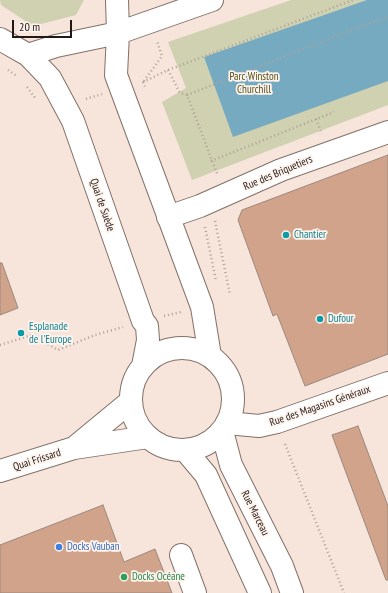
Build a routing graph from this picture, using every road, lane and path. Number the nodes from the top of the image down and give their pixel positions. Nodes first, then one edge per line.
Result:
1 (117, 0) edge
2 (212, 0) edge
3 (353, 0) edge
4 (388, 16) edge
5 (118, 33) junction
6 (0, 39) edge
7 (28, 55) junction
8 (168, 70) junction
9 (187, 95) junction
10 (148, 96) dead end
11 (334, 112) dead end
12 (316, 120) junction
13 (320, 128) dead end
14 (388, 132) edge
15 (211, 161) junction
16 (218, 178) dead end
17 (207, 210) junction
18 (168, 217) junction
19 (217, 282) dead end
20 (230, 295) dead end
21 (202, 307) junction
22 (143, 321) junction
23 (0, 346) edge
24 (210, 356) junction
25 (143, 366) junction
26 (388, 383) edge
27 (131, 401) junction
28 (225, 427) junction
29 (148, 437) junction
30 (285, 444) dead end
31 (74, 448) junction
32 (185, 450) junction
33 (0, 471) edge
34 (181, 555) dead end
35 (195, 593) edge
36 (260, 593) edge
37 (292, 593) edge
38 (344, 593) edge

1 - 5 main road
2 - 5 main road
3 - 8 path
4 - 9 path
5 - 7 main road
5 - 18 main road
6 - 7 main road, Quai de Suède
7 - 22 main road, Quai de Suède
8 - 9 path
8 - 10 path
9 - 15 path
11 - 12 path
12 - 13 path
12 - 15 path
14 - 17 main road, Rue des Briquetiers
15 - 16 path
17 - 18 main road, Rue des Briquetiers
17 - 19 path
17 - 20 path
18 - 21 main road
21 - 22 path
21 - 24 main road
22 - 23 path
22 - 25 main road, Quai de Suède
24 - 25 main road
24 - 28 main road
25 - 27 main road
26 - 28 main road, Rue des Magasins Généraux
27 - 29 main road
27 - 31 main road, Quai Frissard
28 - 32 main road
28 - 37 main road, Rue Marceau
29 - 31 main road, Quai Frissard
29 - 32 main road
30 - 38 path
31 - 33 main road, Quai Frissard
32 - 36 main road
34 - 35 main road

